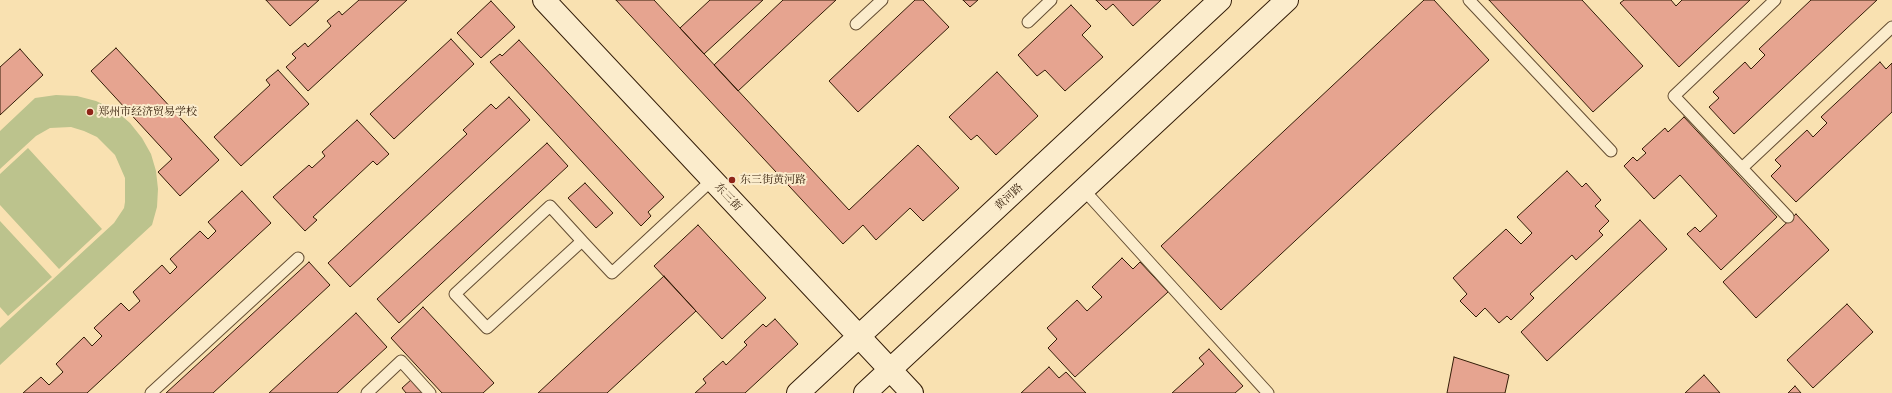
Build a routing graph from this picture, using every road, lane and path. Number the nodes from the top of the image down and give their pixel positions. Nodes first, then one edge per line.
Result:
1 (544, 0) edge
2 (882, 0) edge
3 (1051, 0) edge
4 (1220, 0) edge
5 (1287, 0) edge
6 (1470, 0) edge
7 (1775, 0) edge
8 (1028, 22) dead end
9 (856, 24) dead end
10 (1892, 27) edge
11 (1611, 151) dead end
12 (1742, 168) junction
13 (712, 180) junction
14 (1083, 190) junction
15 (1788, 217) dead end
16 (582, 240) junction
17 (298, 258) dead end
18 (858, 336) junction
19 (890, 370) junction
20 (151, 393) edge
21 (367, 393) edge
22 (430, 393) edge
23 (798, 393) edge
24 (865, 393) edge
25 (912, 393) edge
26 (1268, 393) edge

1 - 13 main road, 东三街
2 - 9 lane
3 - 8 lane
4 - 18 main road, 黄河路
5 - 14 main road
6 - 11 lane
7 - 12 lane
10 - 12 lane
12 - 15 lane
13 - 16 lane
13 - 18 main road, 东三街
14 - 19 main road
14 - 26 lane
16 - 16 lane
17 - 20 lane
18 - 19 main road, 东三街
18 - 23 main road, 黄河路
19 - 24 main road
19 - 25 main road, 东三街
21 - 22 lane

